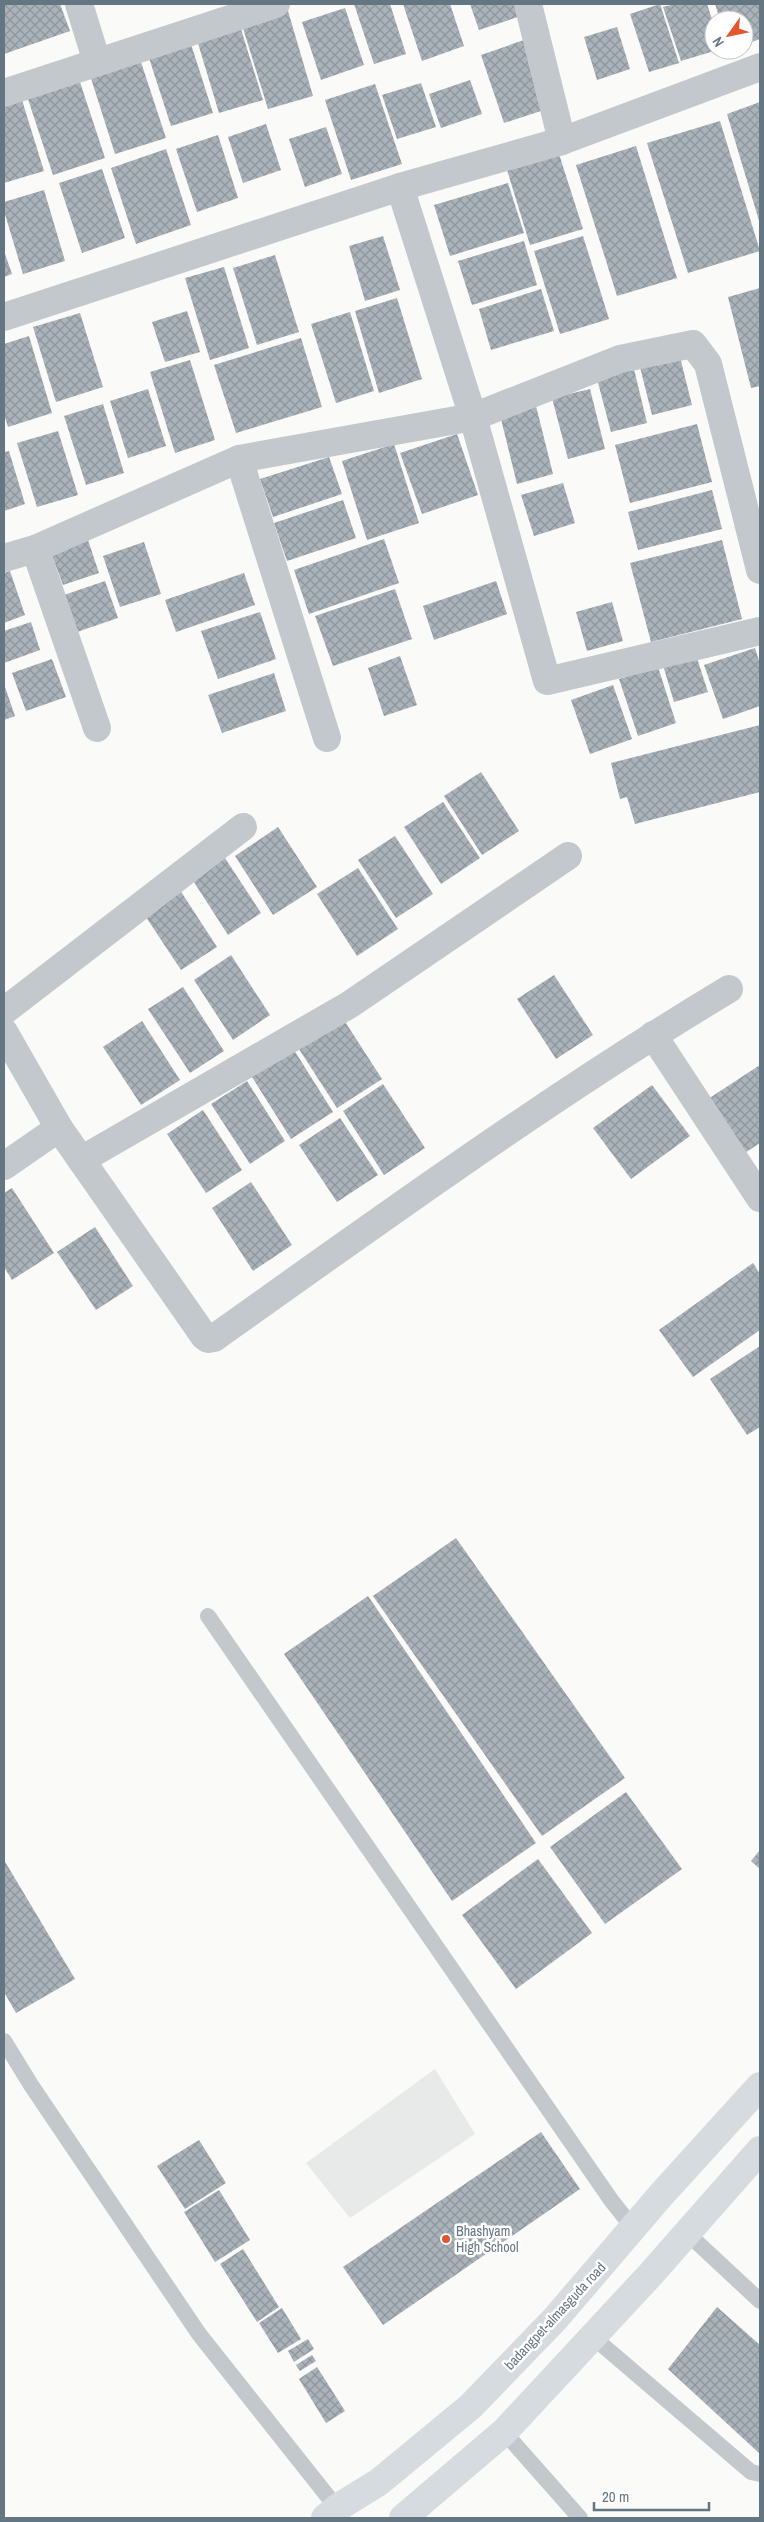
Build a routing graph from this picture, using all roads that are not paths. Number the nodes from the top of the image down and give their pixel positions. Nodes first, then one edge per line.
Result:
1 (79, 4) edge
2 (276, 4) edge
3 (528, 4) edge
4 (97, 62) junction
5 (760, 66) edge
6 (4, 93) edge
7 (562, 141) junction
8 (400, 187) junction
9 (4, 317) edge
10 (473, 417) junction
11 (239, 459) junction
12 (36, 549) junction
13 (4, 558) edge
14 (760, 570) edge
15 (760, 630) edge
16 (97, 728) dead end
17 (327, 738) dead end
18 (243, 827) dead end
19 (568, 856) dead end
20 (729, 989) dead end
21 (4, 1010) edge
22 (4, 1032) edge
23 (653, 1035) junction
24 (59, 1128) junction
25 (81, 1160) junction
26 (4, 1166) edge
27 (760, 1198) edge
28 (208, 1616) dead end
29 (4, 2042) edge
30 (760, 2086) edge
31 (760, 2150) edge
32 (634, 2229) junction
33 (687, 2234) junction
34 (760, 2300) edge
35 (593, 2337) junction
36 (504, 2432) junction
37 (760, 2474) edge
38 (331, 2513) edge
39 (403, 2518) edge
40 (580, 2518) edge

1 - 4 street
2 - 4 street
3 - 7 street
4 - 6 street
5 - 7 street
7 - 8 street
8 - 9 street
8 - 10 street
10 - 11 street
10 - 14 street
10 - 15 street
11 - 12 street
11 - 17 street
12 - 13 street
12 - 16 street
18 - 21 street
19 - 25 street
20 - 23 street
22 - 24 street
23 - 25 street
23 - 27 street
24 - 25 street
24 - 26 street
28 - 32 lane
29 - 38 lane
30 - 32 street, badangpet-almasguda road
31 - 33 street
32 - 38 street, badangpet-almasguda road
33 - 34 lane
33 - 35 street
35 - 36 street
35 - 37 lane
36 - 39 street
36 - 40 lane

